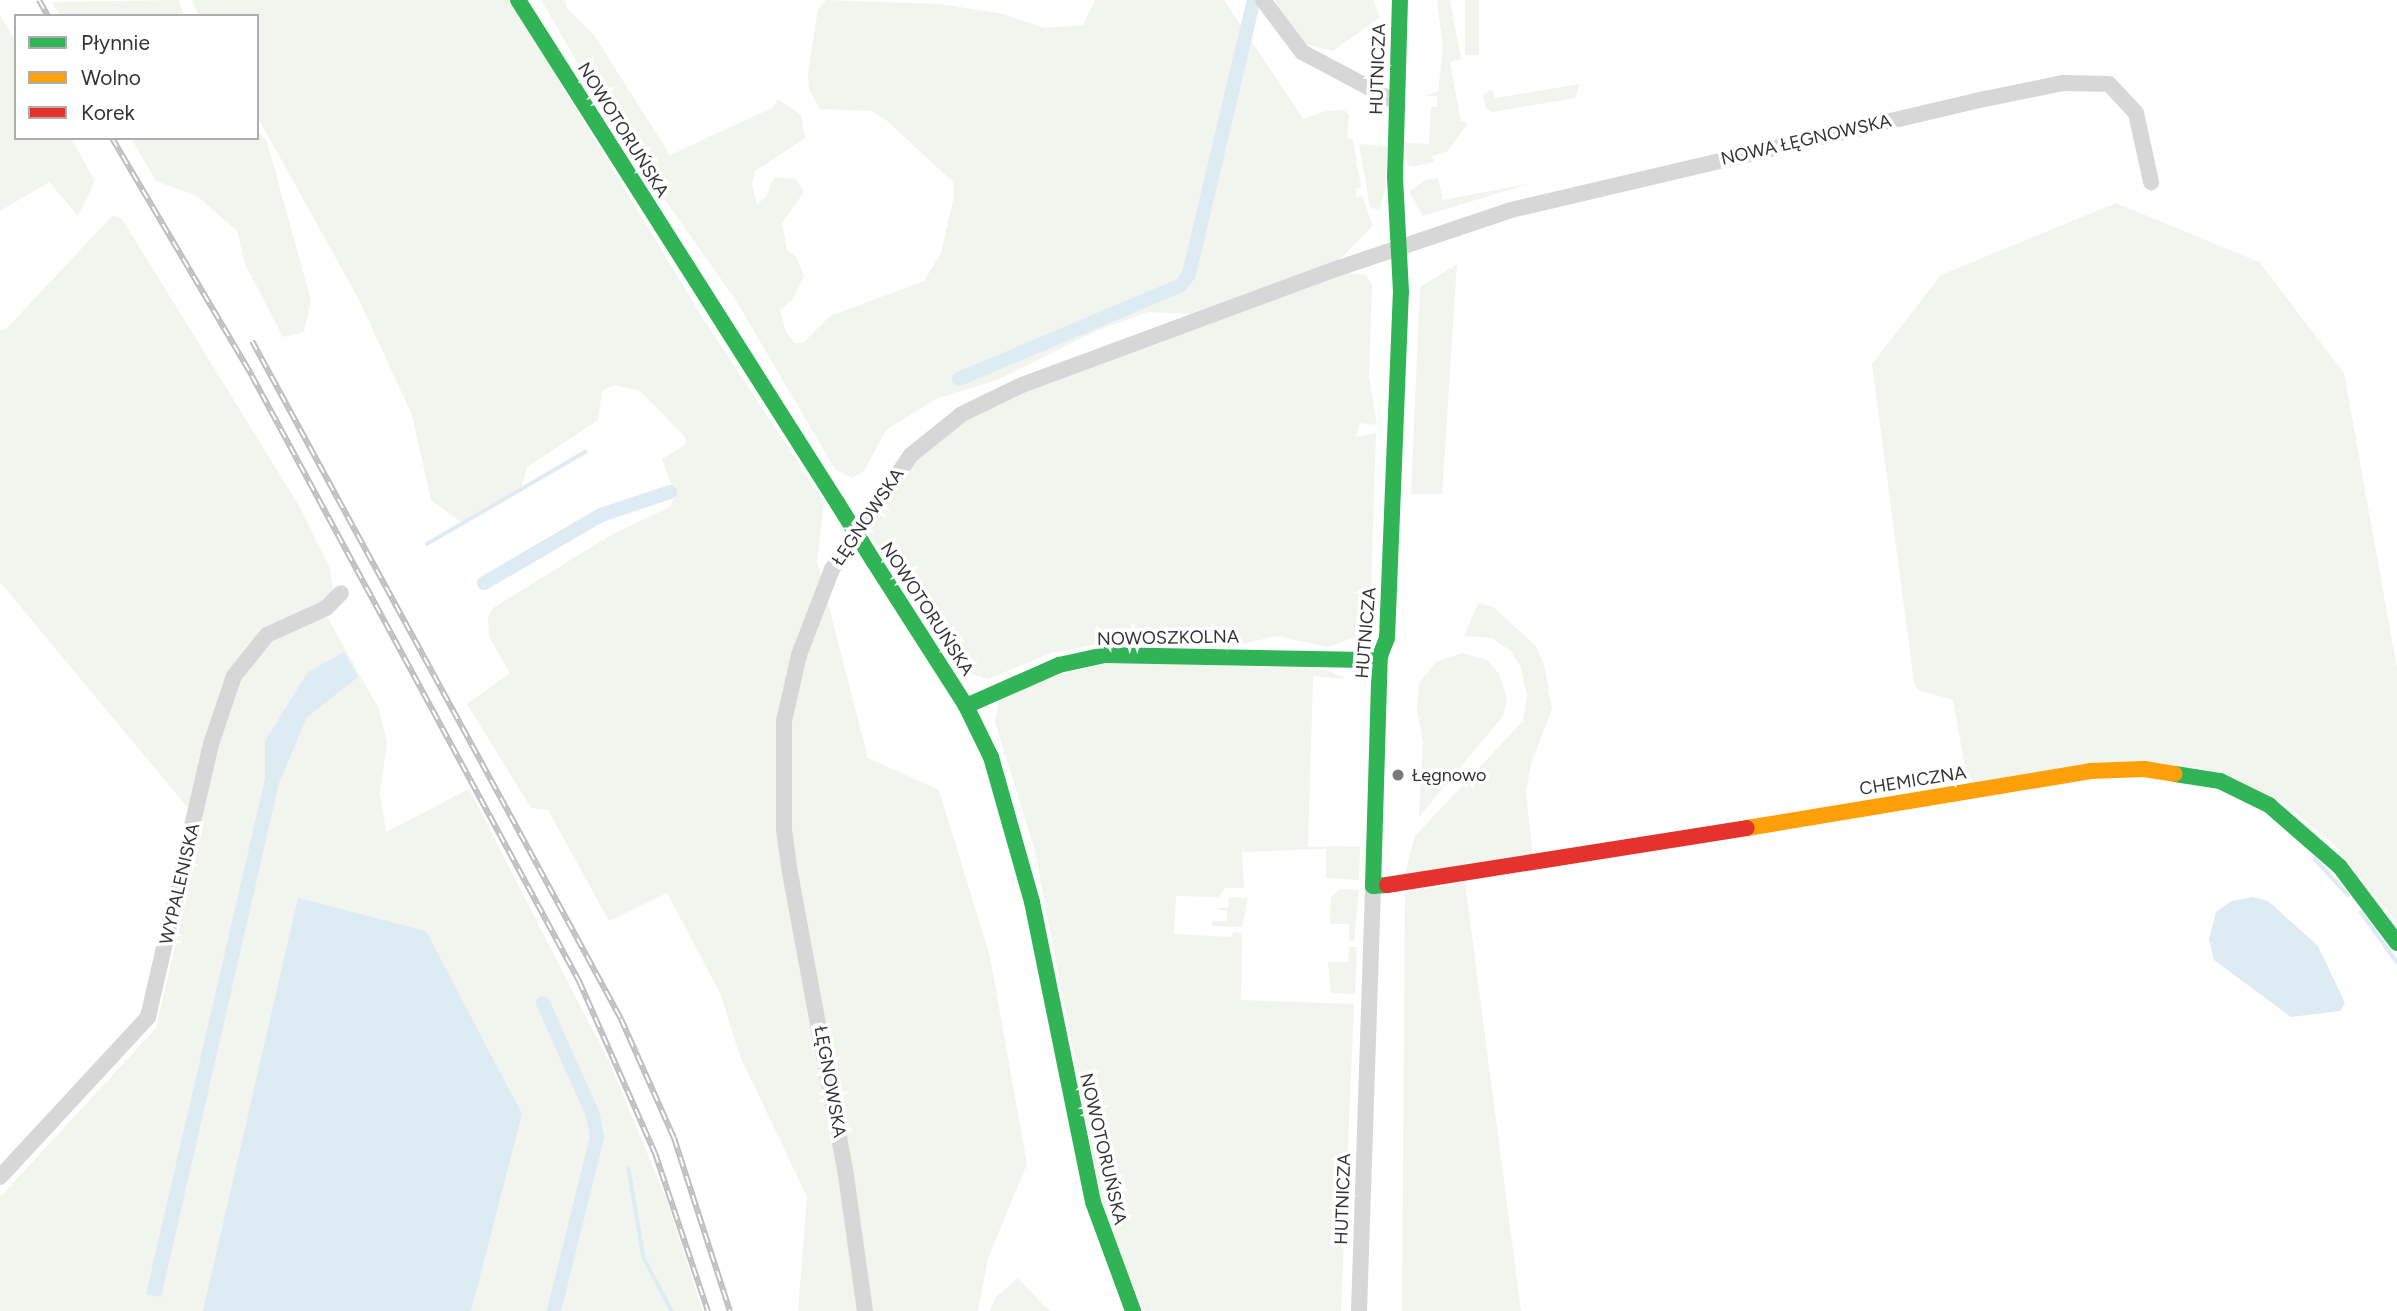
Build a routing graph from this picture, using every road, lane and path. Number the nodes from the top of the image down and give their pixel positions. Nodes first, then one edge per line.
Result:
1 (518, 0) edge
2 (1263, 0) edge
3 (1400, 0) edge
4 (1396, 102) junction
5 (2151, 182) dead end
6 (1399, 248) junction
7 (341, 593) dead end
8 (1380, 656) junction
9 (966, 706) junction
10 (1373, 886) junction
11 (2397, 943) edge
12 (0, 1177) edge
13 (865, 1311) edge
14 (1133, 1311) edge
15 (1359, 1311) edge

1 - 9 street, NOWOTORUŃSKA, bridge
2 - 4 street
3 - 4 street, HUTNICZA
4 - 6 street, HUTNICZA
5 - 6 street, NOWA ŁĘGNOWSKA
6 - 8 street, HUTNICZA
6 - 13 street, ŁĘGNOWSKA
7 - 12 street, WYPALENISKA
8 - 9 street, NOWOSZKOLNA
8 - 10 street, HUTNICZA
9 - 14 street, NOWOTORUŃSKA
10 - 11 street, CHEMICZNA
10 - 15 street, HUTNICZA

